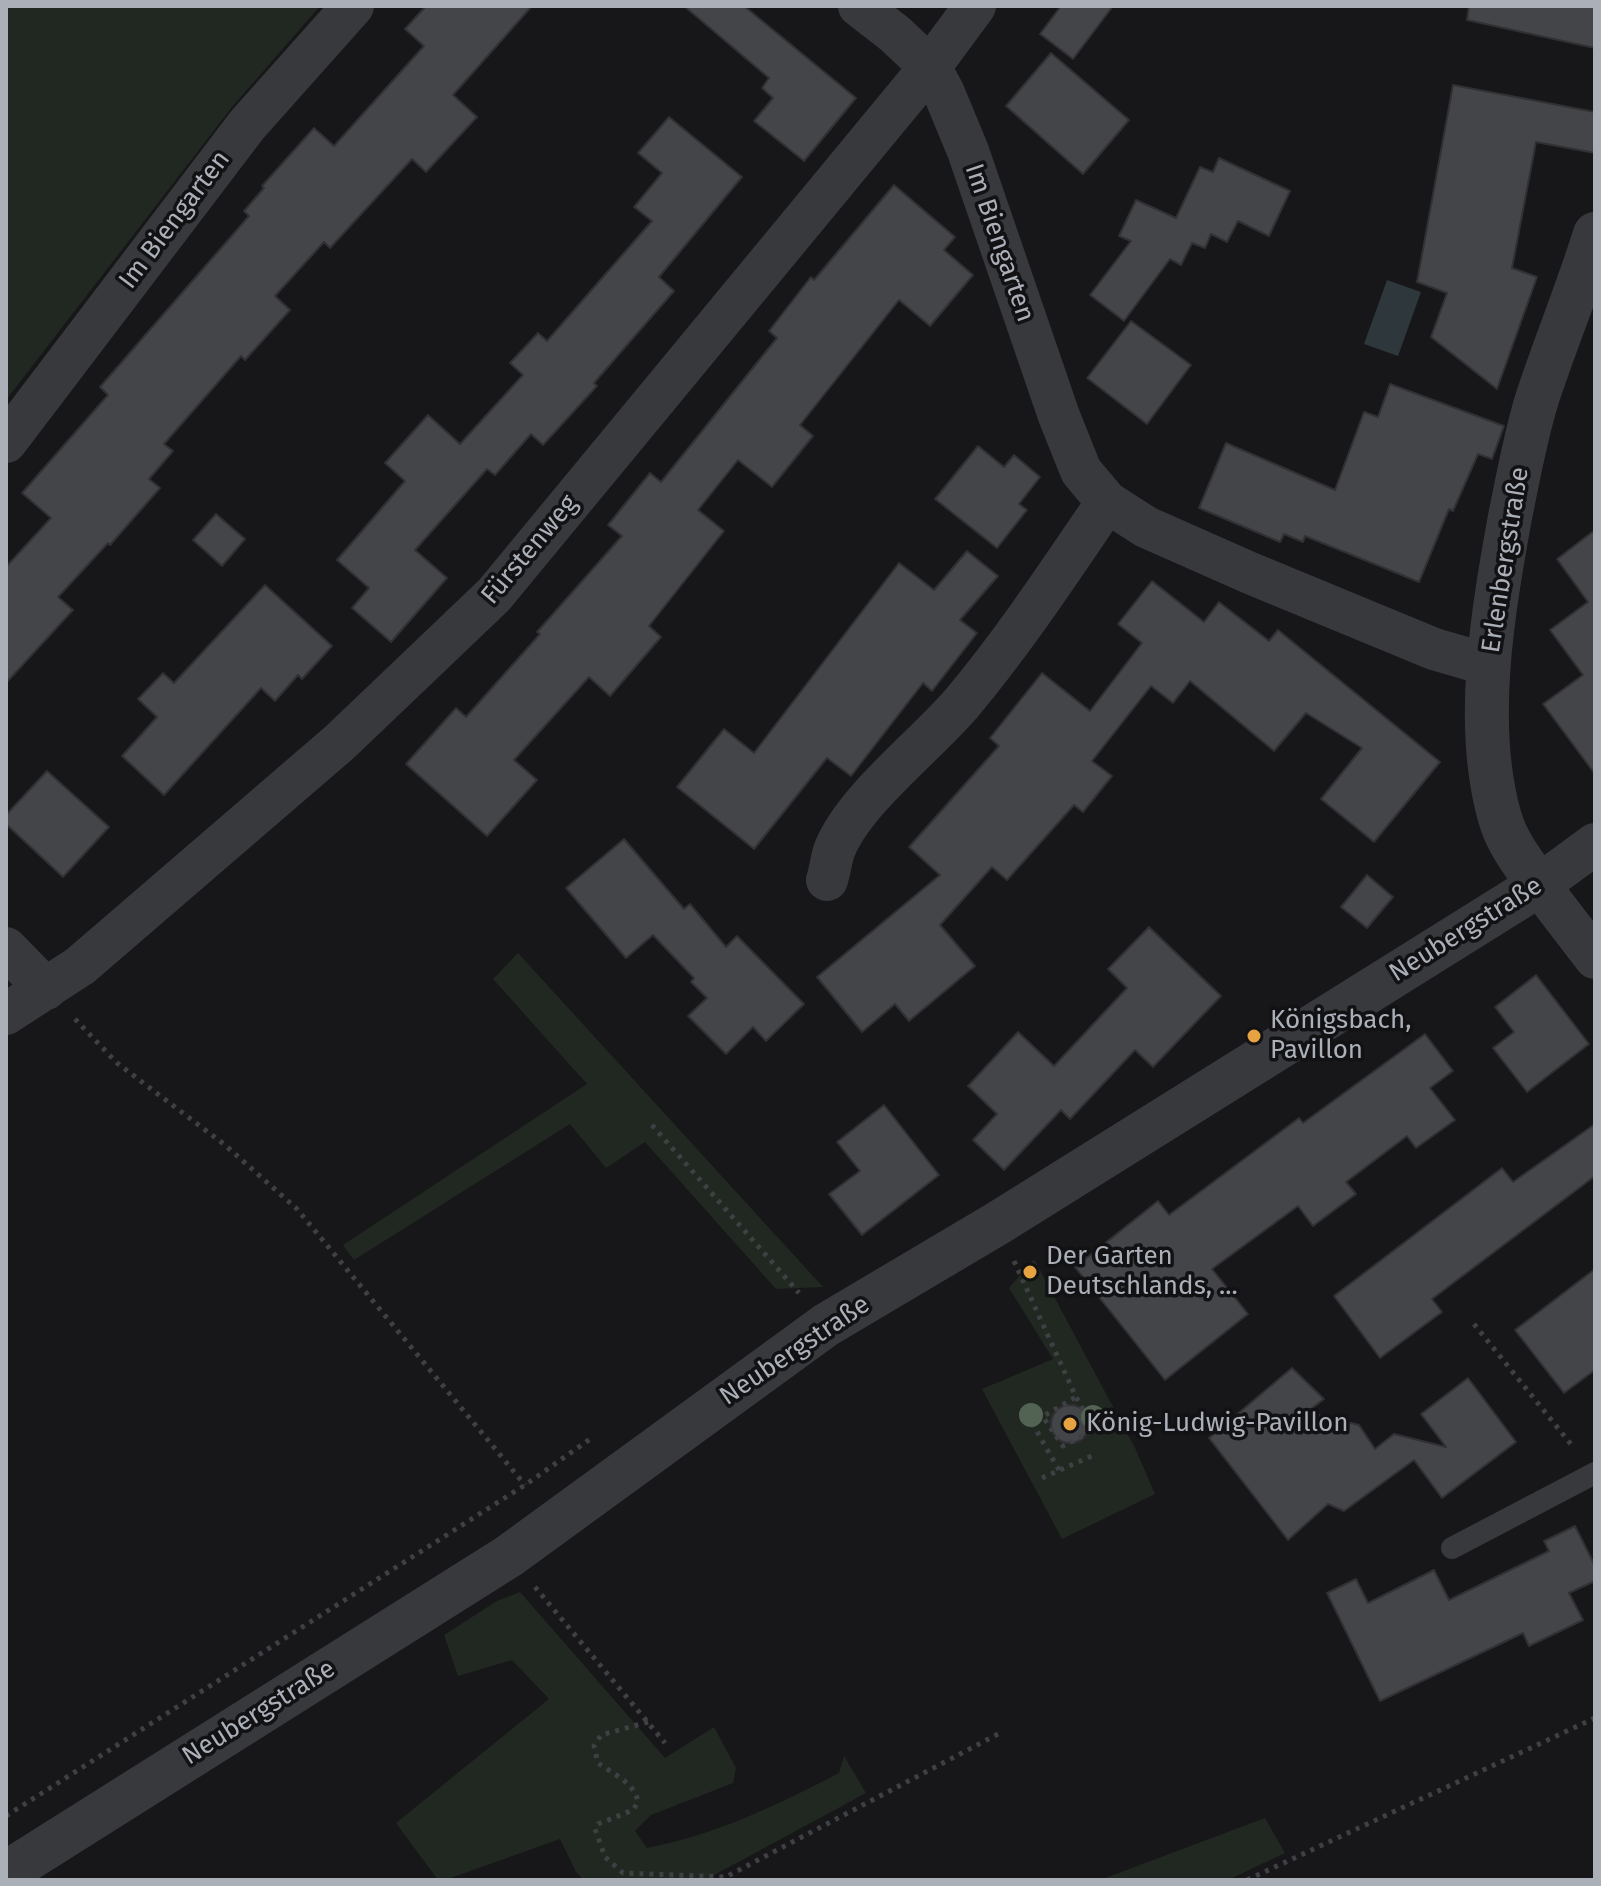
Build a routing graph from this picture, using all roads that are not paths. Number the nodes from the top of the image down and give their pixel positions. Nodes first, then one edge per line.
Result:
1 (353, 6) edge
2 (859, 6) edge
3 (975, 6) edge
4 (930, 67) junction
5 (1595, 234) edge
6 (6, 442) edge
7 (1107, 502) junction
8 (1489, 665) junction
9 (1595, 844) edge
10 (827, 880) dead end
11 (1539, 885) junction
12 (6, 948) edge
13 (1595, 958) edge
14 (46, 989) junction
15 (6, 1014) edge
16 (1595, 1473) edge
17 (1452, 1548) dead end
18 (6, 1873) edge

1 - 6 street, Im Biengarten
2 - 4 street, Im Biengarten
3 - 4 street, Fürstenweg
4 - 7 street, Im Biengarten
4 - 14 street, Fürstenweg
5 - 8 street, Erlenbergstraße
7 - 8 street, Im Biengarten
7 - 10 street
8 - 11 street, Erlenbergstraße
9 - 11 street, Neubergstraße
11 - 13 street
11 - 18 street, Neubergstraße
12 - 14 street
14 - 15 street, Fürstenweg
16 - 17 lane

